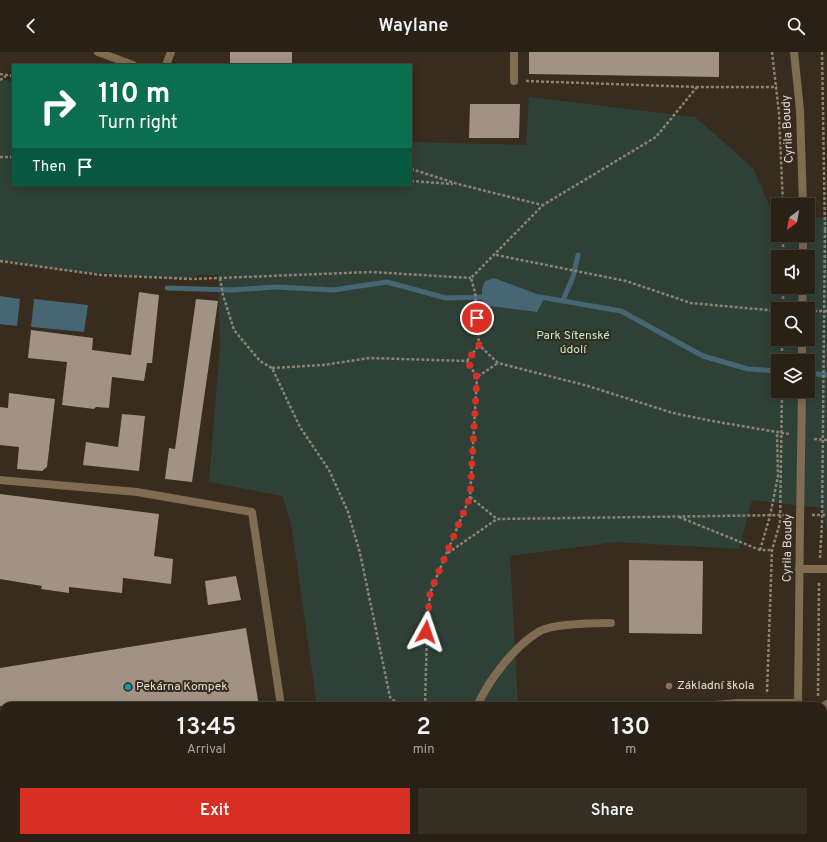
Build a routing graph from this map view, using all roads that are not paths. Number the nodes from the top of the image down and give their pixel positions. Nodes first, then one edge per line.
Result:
1 (98, 52) edge
2 (171, 52) edge
3 (514, 52) edge
4 (794, 52) edge
5 (130, 64) edge
6 (166, 64) edge
7 (514, 81) road end
8 (802, 198) edge
9 (802, 398) edge
10 (0, 480) edge
11 (799, 569) junction
12 (823, 569) edge
13 (611, 623) dead end
14 (280, 702) edge
15 (479, 702) edge
16 (798, 702) edge

1 - 5 street
2 - 6 street
3 - 7 street
4 - 8 street, Cyrila Boudy
9 - 11 street, Cyrila Boudy, bridge
10 - 14 street
11 - 12 street
11 - 16 street, Cyrila Boudy
13 - 15 street

